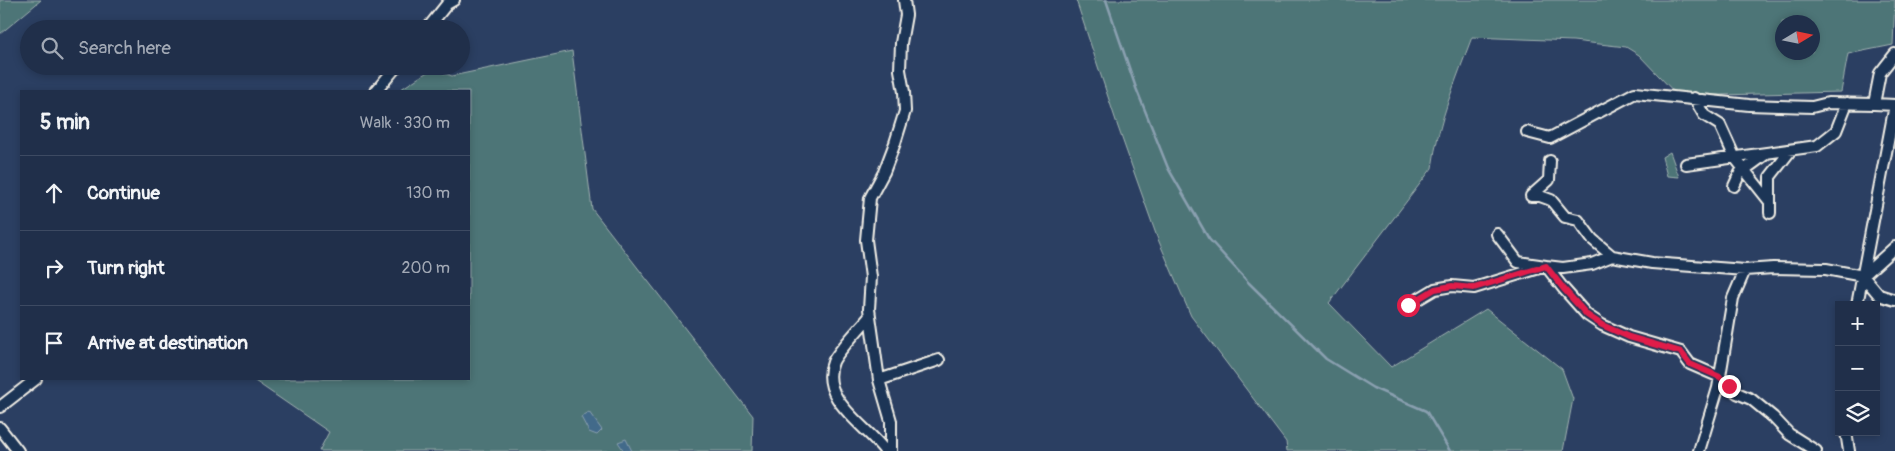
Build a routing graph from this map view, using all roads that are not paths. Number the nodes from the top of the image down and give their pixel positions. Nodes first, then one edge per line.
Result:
1 (454, 0) edge
2 (904, 0) edge
3 (434, 20) edge
4 (1895, 54) edge
5 (389, 75) edge
6 (377, 90) edge
7 (1694, 98) junction
8 (1847, 103) junction
9 (1874, 104) junction
10 (1895, 105) edge
11 (1527, 132) dead end
12 (1791, 150) junction
13 (1766, 153) junction
14 (1736, 158) junction
15 (1550, 161) dead end
16 (1686, 164) dead end
17 (1746, 169) junction
18 (1734, 186) dead end
19 (1770, 202) junction
20 (1770, 213) dead end
21 (1497, 234) dead end
22 (1895, 247) edge
23 (1612, 256) junction
24 (1546, 266) junction
25 (1744, 270) junction
26 (1863, 276) junction
27 (1895, 300) edge
28 (1858, 301) edge
29 (1408, 305) dead end
30 (870, 316) junction
31 (939, 360) dead end
32 (1720, 377) junction
33 (35, 380) edge
34 (879, 380) junction
35 (0, 407) edge
36 (0, 428) edge
37 (1847, 436) edge
38 (18, 451) edge
39 (884, 451) edge
40 (891, 451) edge
41 (1699, 451) edge
42 (1816, 451) edge
43 (1849, 451) edge

1 - 3 street
2 - 30 street
4 - 9 street
5 - 6 street
7 - 8 street
7 - 11 street
7 - 14 street
8 - 9 street
8 - 12 street
9 - 10 street
10 - 26 street
12 - 13 street
12 - 19 street
13 - 14 street
13 - 17 street
14 - 16 street
14 - 17 street
15 - 23 street
17 - 18 street
17 - 19 street
19 - 20 street
21 - 24 street
22 - 26 street
23 - 24 street
23 - 25 street
24 - 29 street
24 - 32 street
25 - 26 street
25 - 32 street
26 - 27 street
26 - 28 street
30 - 34 street
30 - 39 street
31 - 34 street
32 - 41 street
32 - 42 street
33 - 35 street
34 - 40 street
36 - 38 street
37 - 43 street

